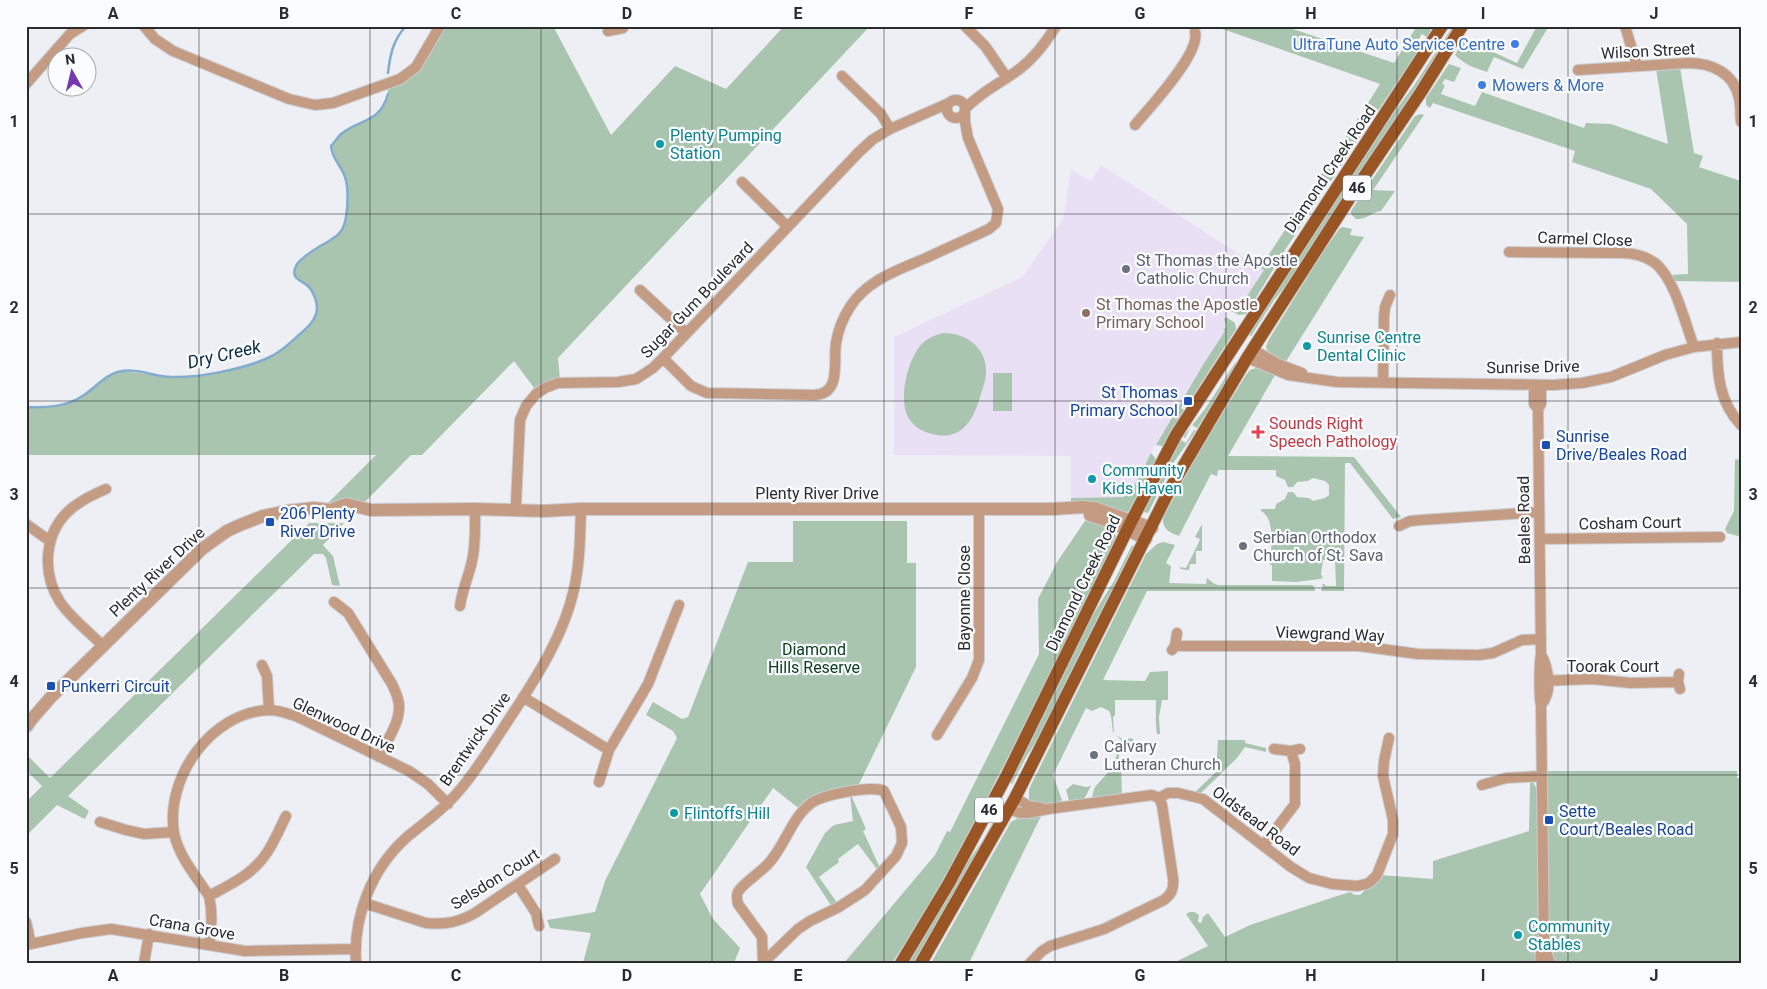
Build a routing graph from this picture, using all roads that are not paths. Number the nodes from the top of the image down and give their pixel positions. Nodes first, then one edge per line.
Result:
1 (83, 26) edge
2 (144, 26) edge
3 (440, 26) edge
4 (965, 26) edge
5 (1056, 26) edge
6 (1442, 26) edge
7 (1462, 26) edge
8 (1625, 26) edge
9 (1195, 28) edge
10 (1637, 66) junction
11 (1578, 70) dead end
12 (842, 76) dead end
13 (1007, 78) junction
14 (26, 84) edge
15 (988, 89) junction
16 (953, 101) junction
17 (966, 109) junction
18 (950, 115) junction
19 (911, 119) junction
20 (1741, 122) edge
21 (1135, 125) dead end
22 (890, 128) junction
23 (968, 138) junction
24 (742, 182) dead end
25 (788, 227) junction
26 (1509, 252) dead end
27 (640, 290) dead end
28 (1390, 294) dead end
29 (686, 333) junction
30 (1741, 342) edge
31 (1717, 344) junction
32 (1235, 345) junction
33 (1694, 347) junction
34 (1250, 354) junction
35 (663, 358) junction
36 (1383, 383) junction
37 (1537, 385) junction
38 (1741, 425) edge
39 (106, 489) dead end
40 (520, 506) junction
41 (475, 509) junction
42 (580, 509) junction
43 (979, 509) junction
44 (1539, 512) junction
45 (26, 524) edge
46 (1130, 525) junction
47 (1399, 526) dead end
48 (1149, 533) junction
49 (1720, 538) dead end
50 (1540, 539) junction
51 (50, 541) junction
52 (334, 602) dead end
53 (679, 605) dead end
54 (460, 606) dead end
55 (1177, 633) dead end
56 (1541, 639) junction
57 (103, 646) junction
58 (262, 665) dead end
59 (1545, 681) junction
60 (1679, 682) dead end
61 (51, 697) junction
62 (523, 697) junction
63 (269, 710) junction
64 (26, 716) edge
65 (26, 722) edge
66 (27, 728) edge
67 (937, 735) dead end
68 (1389, 738) dead end
69 (1274, 749) dead end
70 (609, 750) junction
71 (379, 757) junction
72 (1542, 776) junction
73 (599, 782) dead end
74 (1482, 785) dead end
75 (997, 795) junction
76 (1159, 798) junction
77 (448, 804) junction
78 (1012, 804) junction
79 (286, 816) dead end
80 (100, 822) dead end
81 (174, 832) junction
82 (1264, 845) junction
83 (555, 859) dead end
84 (518, 885) junction
85 (209, 896) junction
86 (364, 903) junction
87 (26, 922) edge
88 (539, 926) dead end
89 (149, 934) junction
90 (29, 944) edge
91 (209, 945) junction
92 (1544, 946) junction
93 (355, 950) junction
94 (258, 952) junction
95 (144, 963) edge
96 (258, 963) edge
97 (356, 963) edge
98 (763, 963) edge
99 (901, 963) edge
100 (921, 963) edge
101 (1030, 963) edge
102 (1540, 963) edge
103 (1550, 963) edge

1 - 14 street
2 - 3 street
4 - 13 street
5 - 13 street, Sugar Gum Boulevard
6 - 32 main road, Diamond Creek Road / 46
7 - 34 main road, Diamond Creek Road / 46
8 - 10 street
9 - 21 street
10 - 11 street, Wilson Street
10 - 20 street, Wilson Street
12 - 22 street
13 - 15 street, Sugar Gum Boulevard
15 - 16 street, Sugar Gum Boulevard
15 - 17 street, Sugar Gum Boulevard
16 - 17 street
16 - 18 street
16 - 19 street, Sugar Gum Boulevard
17 - 18 street
17 - 23 street
18 - 19 street, Sugar Gum Boulevard
18 - 23 street
19 - 22 street, Sugar Gum Boulevard
22 - 25 street, Sugar Gum Boulevard
23 - 35 street
24 - 25 street
25 - 29 street, Sugar Gum Boulevard
26 - 33 street, Carmel Close
27 - 29 street
28 - 36 street
29 - 35 street, Sugar Gum Boulevard
30 - 31 street, Sunrise Drive
31 - 33 street, Sunrise Drive
31 - 38 street
32 - 34 main road, Sunrise Drive
32 - 46 main road, Diamond Creek Road / 46
33 - 37 street, Sunrise Drive
34 - 36 street, Sunrise Drive
34 - 48 main road, Diamond Creek Road / 46
35 - 40 street, Sugar Gum Boulevard
36 - 37 street, Sunrise Drive
37 - 44 street, Beales Road
39 - 51 street
40 - 41 street, Plenty River Drive
40 - 42 street, Plenty River Drive
41 - 54 street
41 - 57 street, Plenty River Drive
42 - 43 street, Plenty River Drive
42 - 62 street, Brentwick Drive
43 - 46 street, Plenty River Drive
43 - 67 street, Bayonne Close
44 - 47 street
44 - 50 street, Beales Road
45 - 51 street
46 - 48 street, Plenty River Drive
46 - 75 main road, Diamond Creek Road / 46
48 - 78 main road, Diamond Creek Road / 46
49 - 50 street, Cosham Court
50 - 56 street, Beales Road
51 - 57 street
52 - 71 street
53 - 70 street
55 - 56 street, Viewgrand Way
56 - 59 street, Beales Road
57 - 61 street, Plenty River Drive
58 - 63 street
59 - 60 street, Toorak Court
59 - 72 street, Beales Road
61 - 64 street, Plenty River Drive
61 - 66 street, Plenty River Drive
62 - 70 street
62 - 77 street, Brentwick Drive
63 - 71 street, Glenwood Drive
63 - 81 street, Glenwood Drive
65 - 66 street
68 - 82 street, Oldstead Road
69 - 82 street
70 - 73 street
71 - 77 street, Glenwood Drive
72 - 74 street
72 - 92 street, Beales Road
75 - 78 main road
75 - 99 main road, Diamond Creek Road / 46
76 - 78 street, Oldstead Road
76 - 82 street, Oldstead Road
76 - 101 street
77 - 86 street, Brentwick Drive
78 - 100 main road, Diamond Creek Road / 46
79 - 85 street
80 - 81 street
81 - 85 street, Glenwood Drive
83 - 84 street, Selsdon Court
84 - 86 street, Selsdon Court
84 - 88 street
85 - 91 street, Glenwood Drive
86 - 93 street, Brentwick Drive
87 - 90 street
89 - 90 street, Crana Grove
89 - 91 street, Crana Grove
89 - 95 street
91 - 94 street, Crana Grove
92 - 102 street, Beales Road
92 - 103 street, Beales Road
93 - 94 street, Crana Grove
93 - 97 street, Brentwick Drive
94 - 96 street
98 - 98 street

